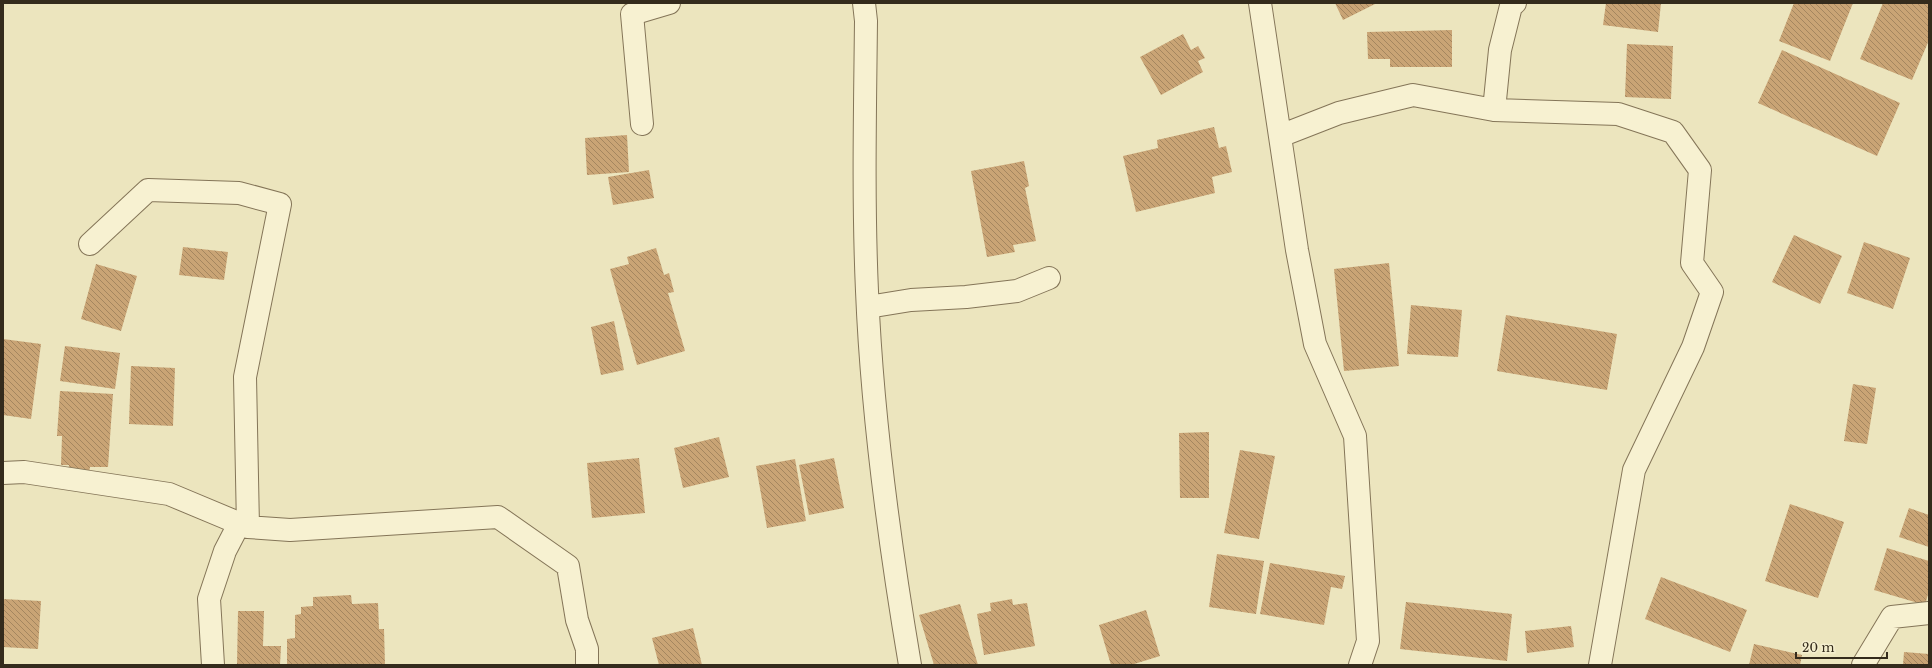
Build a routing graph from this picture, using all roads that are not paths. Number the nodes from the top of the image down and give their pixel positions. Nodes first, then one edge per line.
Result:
1 (669, 3) edge
2 (864, 3) edge
3 (1260, 3) edge
4 (1515, 3) edge
5 (1494, 110) junction
6 (642, 124) dead end
7 (1280, 136) junction
8 (90, 244) dead end
9 (1049, 278) dead end
10 (868, 307) junction
11 (3, 473) edge
12 (243, 526) junction
13 (1929, 614) edge
14 (213, 665) edge
15 (587, 665) edge
16 (910, 665) edge
17 (1360, 665) edge
18 (1600, 665) edge
19 (1863, 665) edge

1 - 6 street
2 - 10 street
3 - 7 street
4 - 5 street
5 - 7 street
5 - 18 street
7 - 17 street
8 - 12 street
9 - 10 street
10 - 16 street
11 - 12 street
12 - 14 street
12 - 15 street
13 - 19 street

